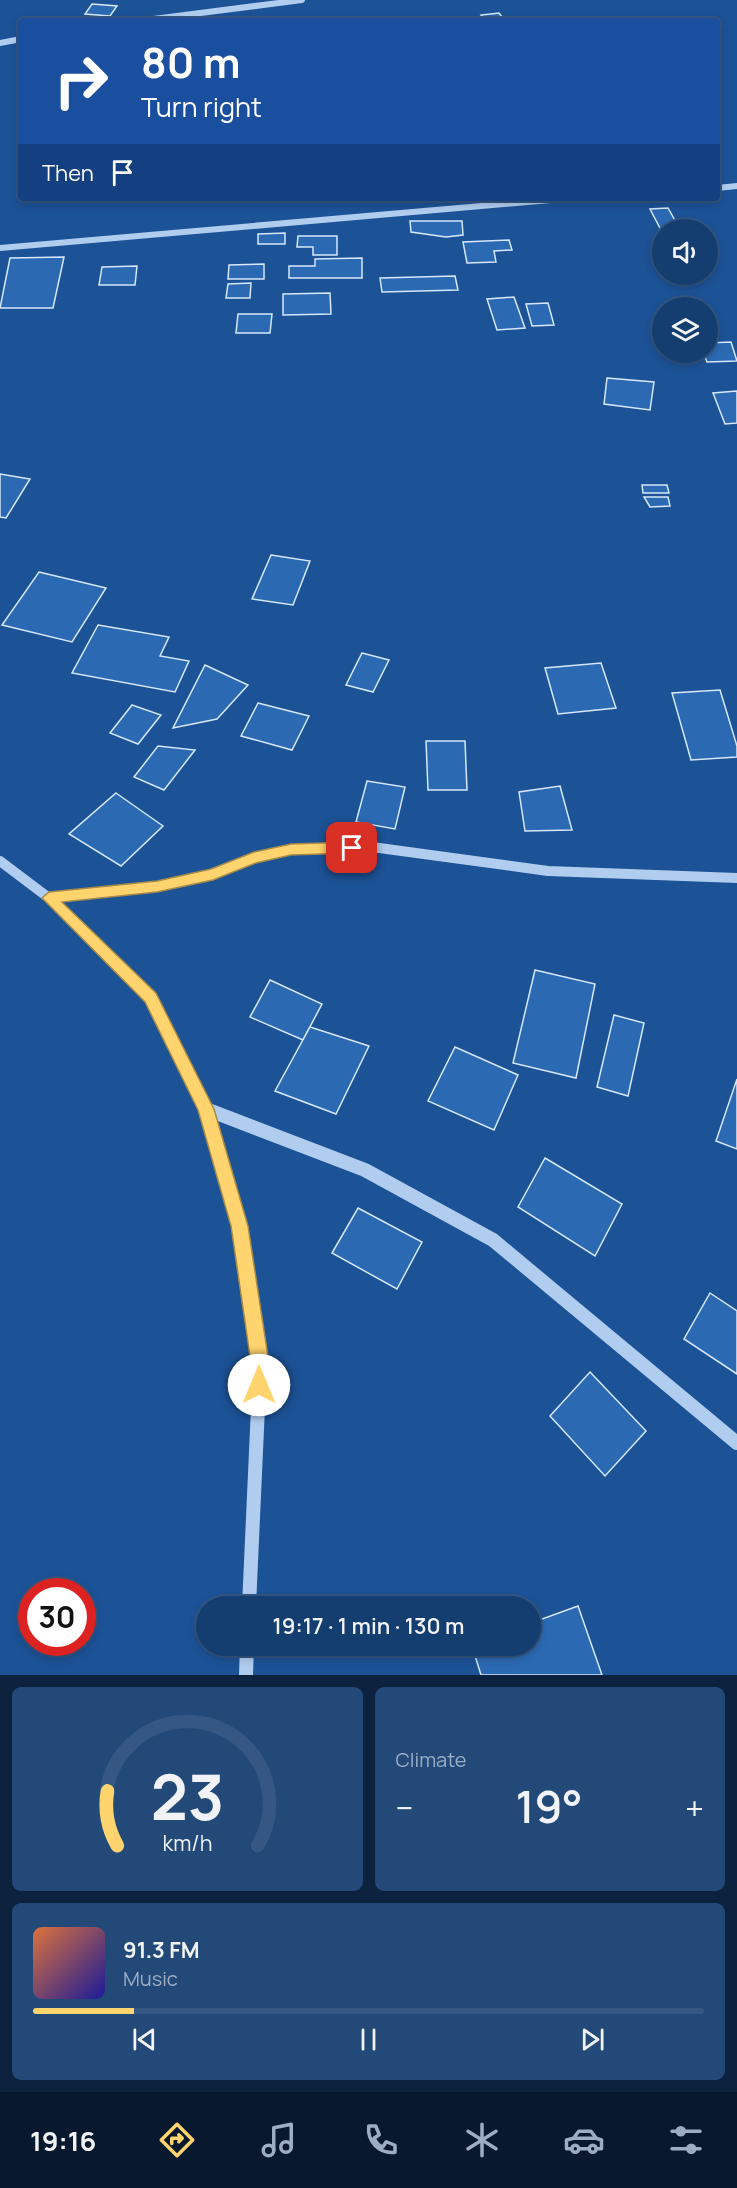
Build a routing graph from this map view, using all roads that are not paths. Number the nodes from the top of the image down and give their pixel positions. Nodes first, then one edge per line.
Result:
1 (266, 0) edge
2 (302, 0) edge
3 (251, 6) junction
4 (161, 18) edge
5 (18, 40) edge
6 (0, 43) edge
7 (737, 186) edge
8 (720, 188) edge
9 (535, 201) edge
10 (0, 248) edge
11 (0, 861) edge
12 (737, 878) edge
13 (49, 898) junction
14 (206, 1109) junction
15 (737, 1443) edge
16 (249, 1596) edge
17 (247, 1656) edge
18 (246, 1675) edge

1 - 3 street
2 - 3 street
3 - 4 street
5 - 6 street
7 - 8 street
9 - 10 street
11 - 13 street
12 - 13 street
13 - 14 street
14 - 15 street
14 - 16 street
17 - 18 street

